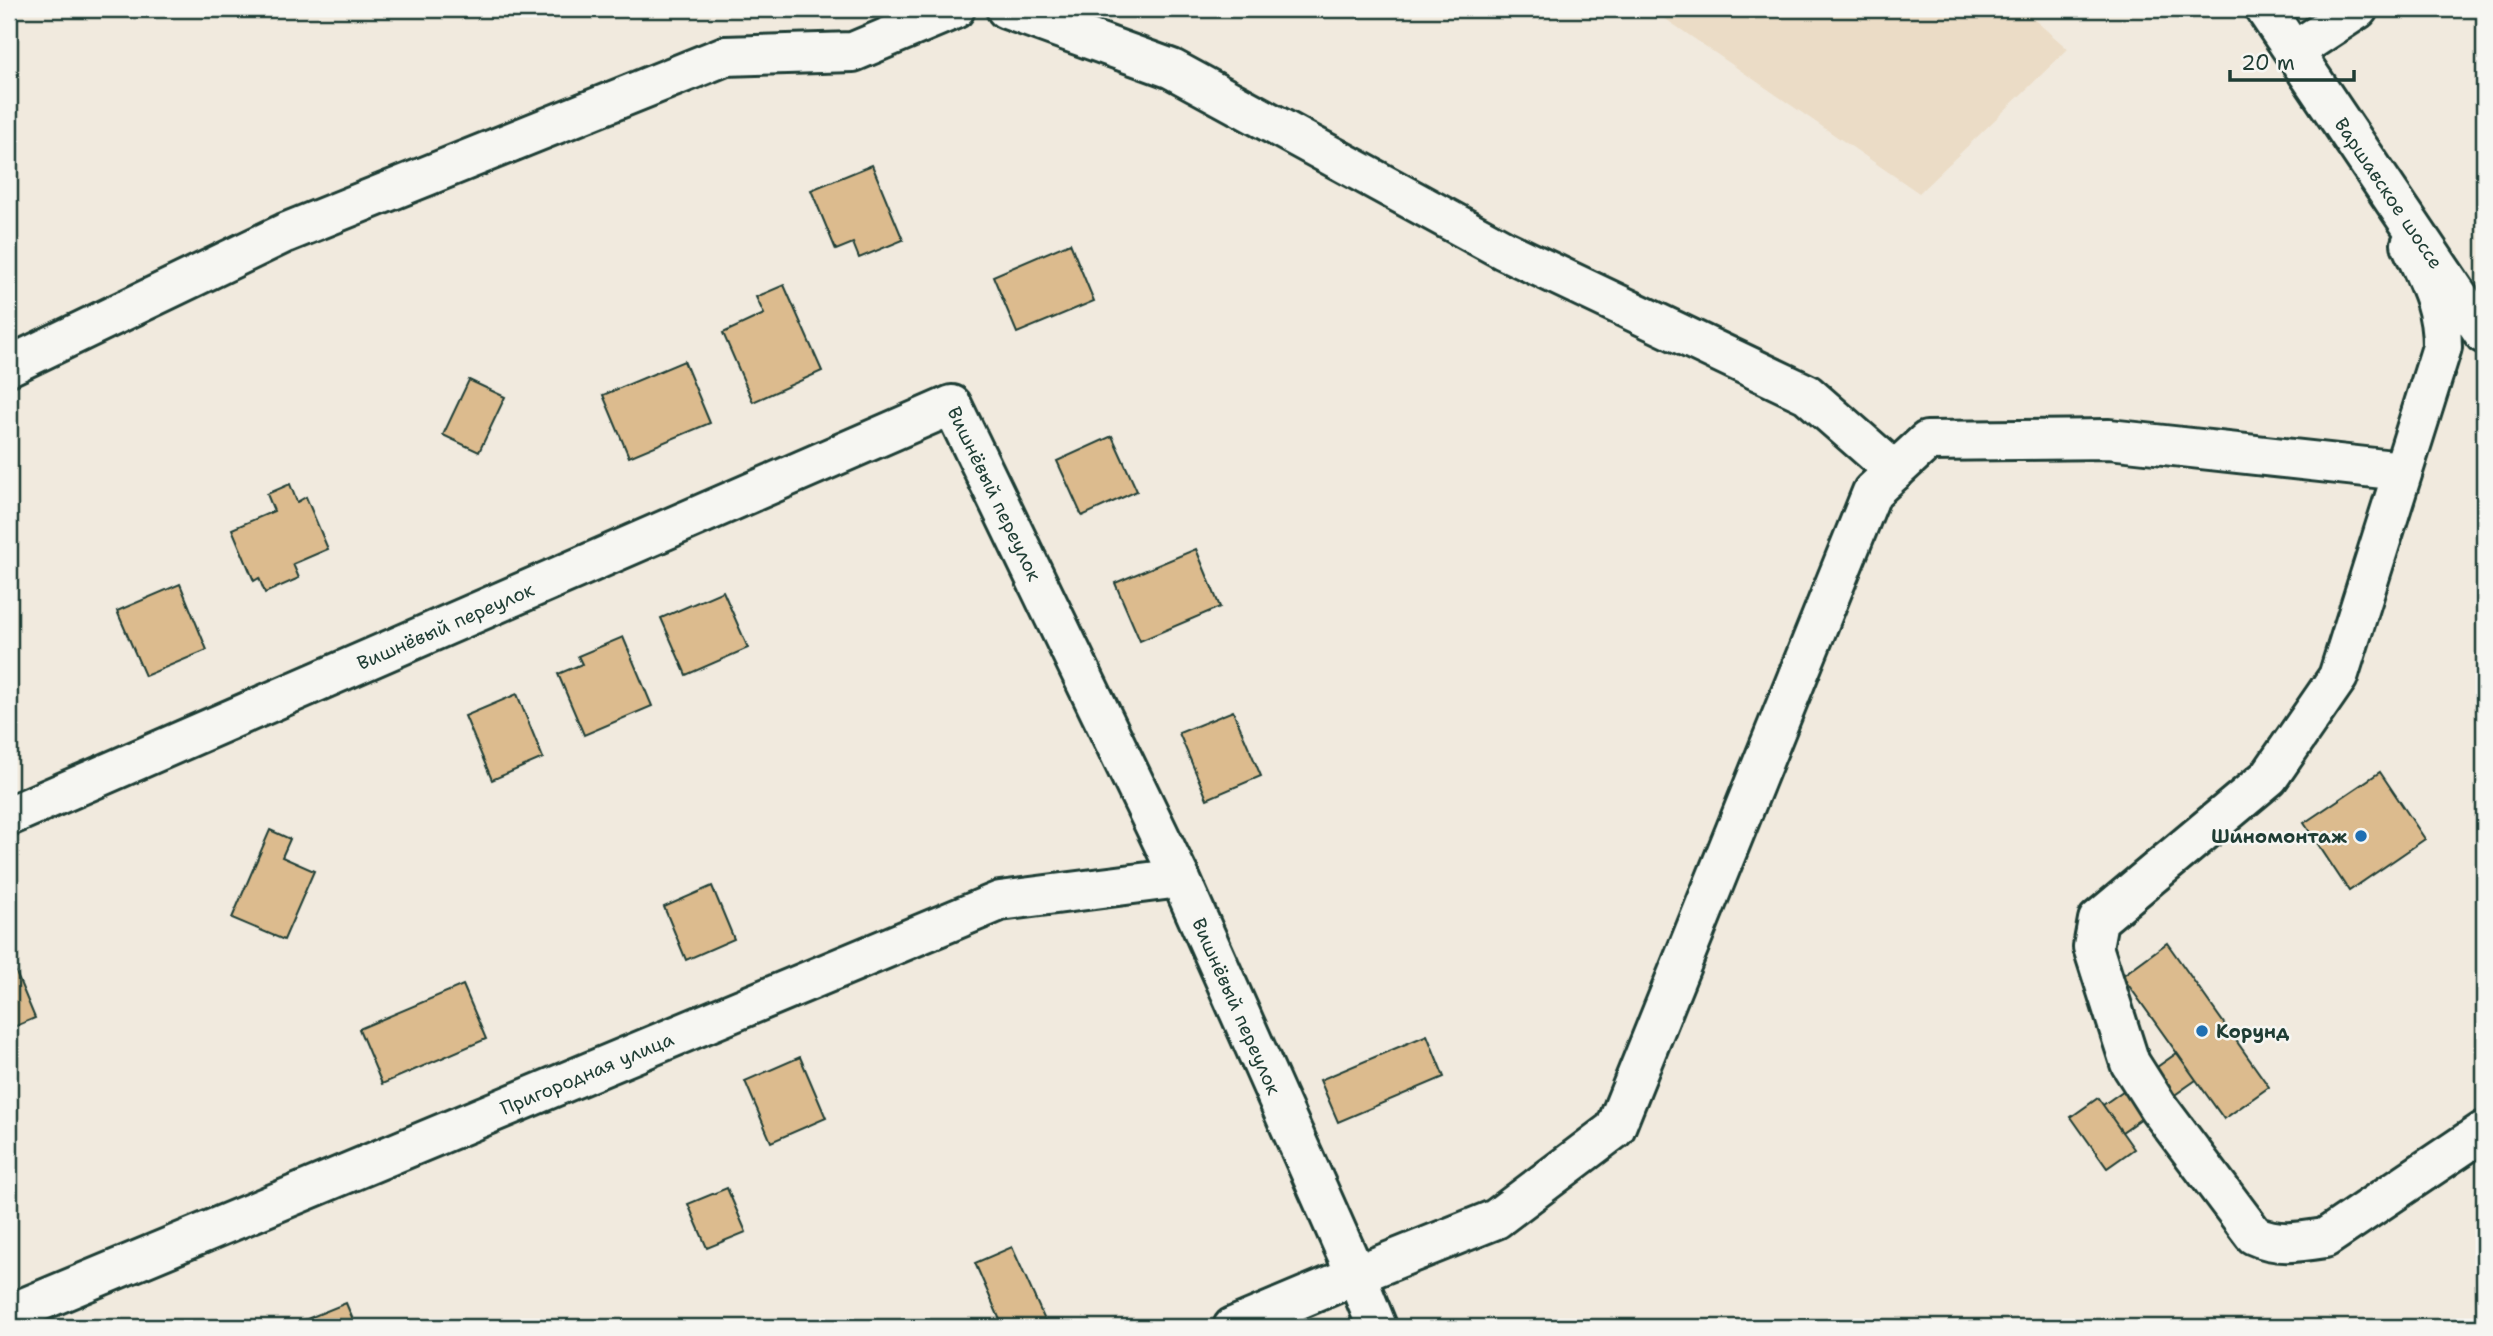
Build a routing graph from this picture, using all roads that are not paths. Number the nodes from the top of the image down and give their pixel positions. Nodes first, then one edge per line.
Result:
1 (955, 9) edge
2 (1006, 9) edge
3 (2265, 9) edge
4 (2358, 9) edge
5 (2294, 51) junction
6 (2390, 194) junction
7 (2484, 334) edge
8 (9, 366) edge
9 (1895, 471) junction
10 (2402, 471) junction
11 (9, 816) edge
12 (1180, 878) junction
13 (2484, 1131) edge
14 (1356, 1275) junction
15 (9, 1314) edge
16 (1233, 1327) edge
17 (1377, 1327) edge

1 - 8 street
2 - 9 street
3 - 5 street, Варшавское шоссе
4 - 5 street
5 - 6 street, Варшавское шоссе
6 - 7 street, Варшавское шоссе
6 - 10 street
9 - 10 street
9 - 14 street
10 - 13 street
11 - 12 street, Вишнёвый переулок
12 - 14 street, Вишнёвый переулок
12 - 15 street, Пригородная улица
14 - 16 street
14 - 17 street, Вишнёвый переулок

